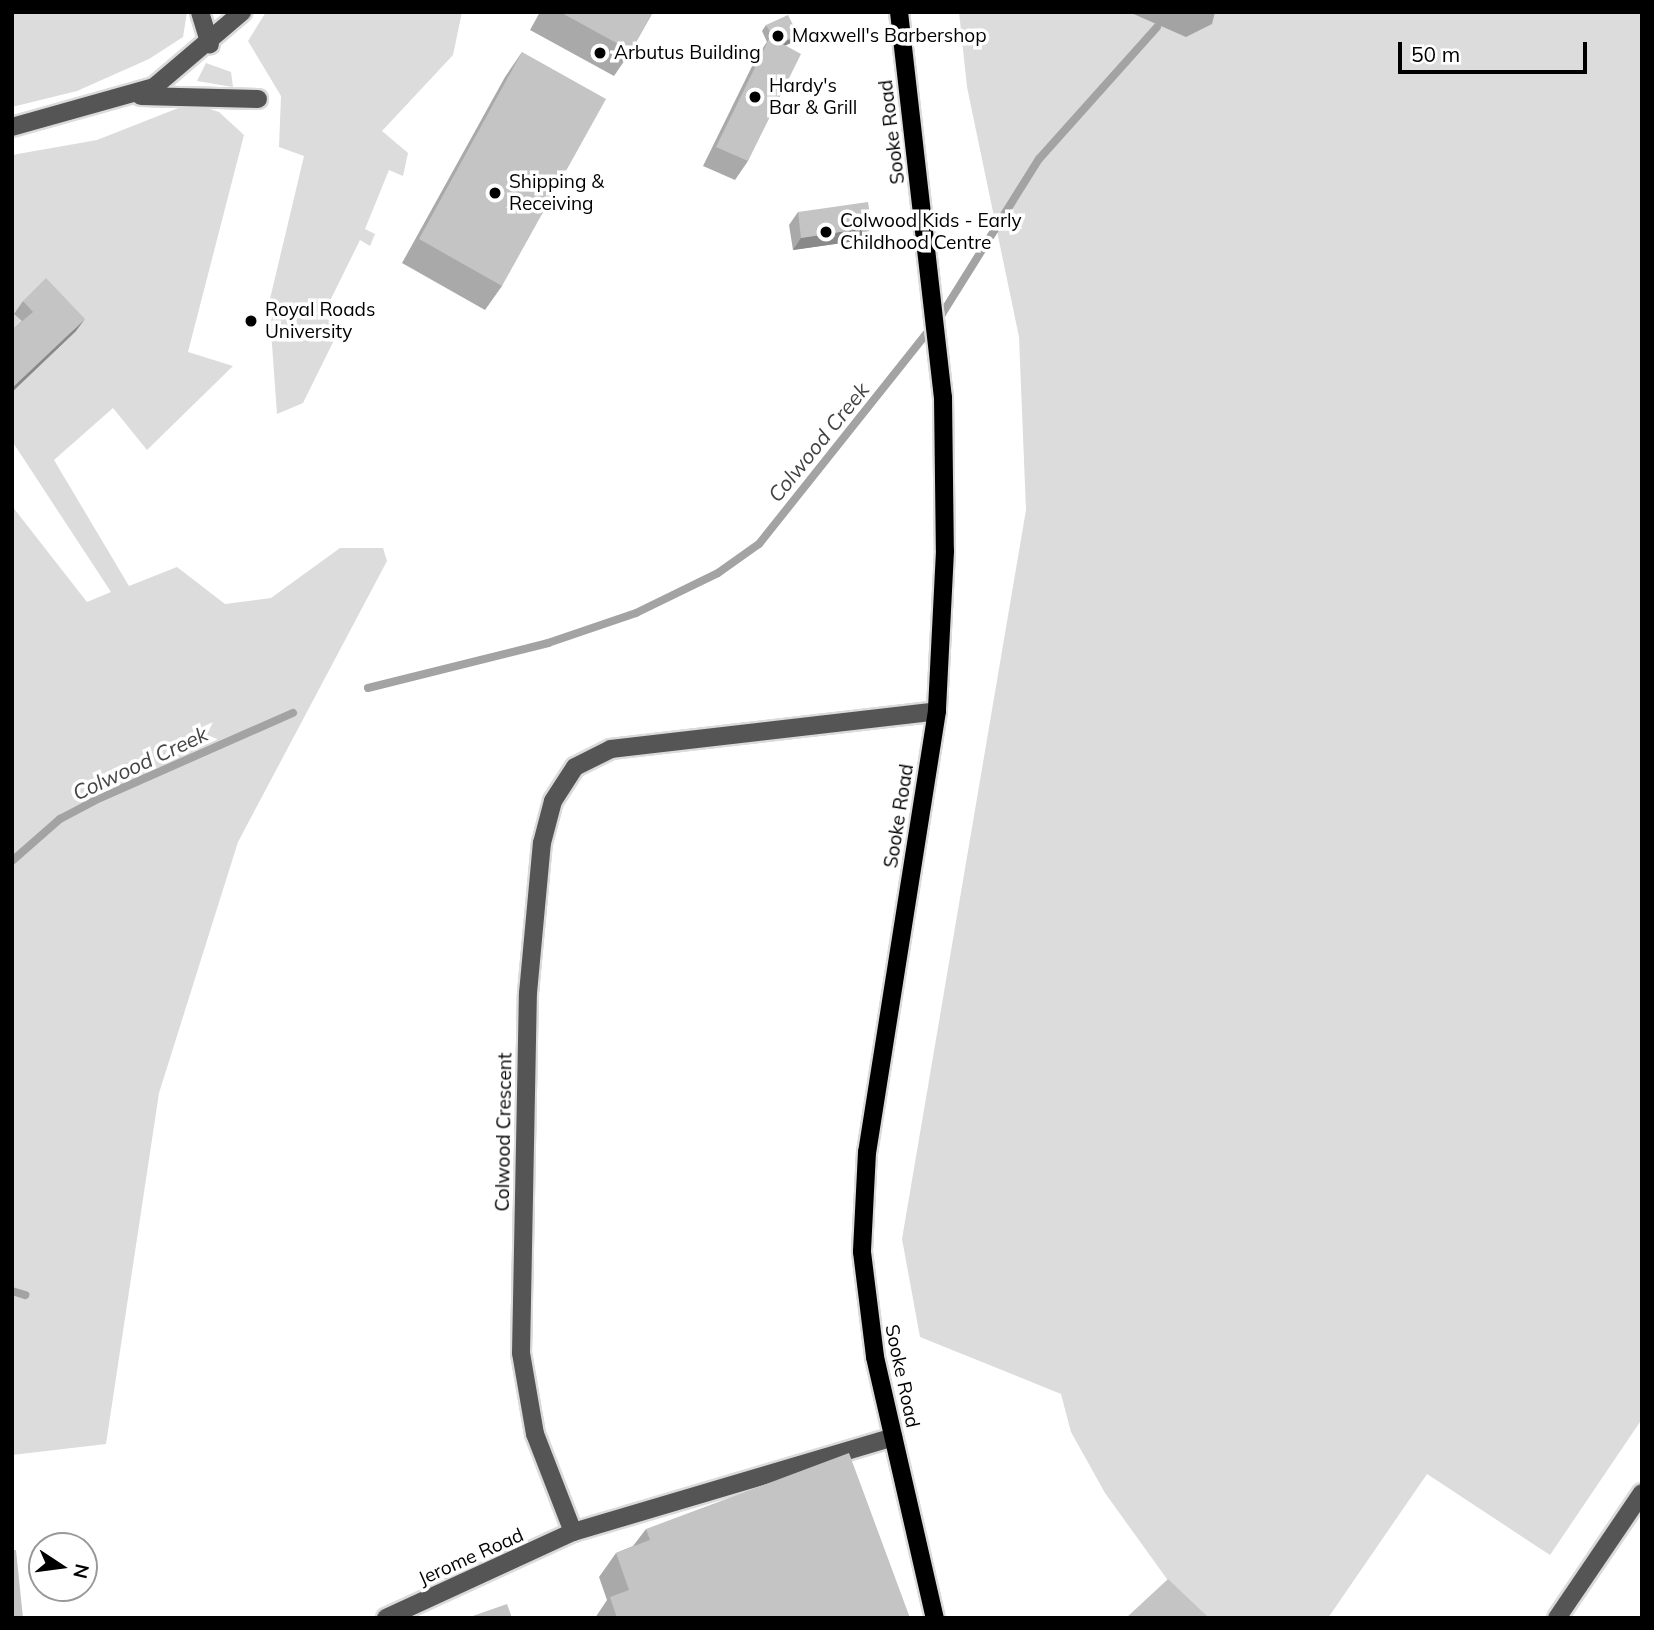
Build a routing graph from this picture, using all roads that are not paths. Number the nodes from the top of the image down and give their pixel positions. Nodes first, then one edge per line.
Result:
1 (200, 12) edge
2 (242, 12) edge
3 (899, 12) edge
4 (210, 45) junction
5 (127, 97) junction
6 (258, 99) dead end
7 (12, 127) edge
8 (937, 711) junction
9 (893, 1437) junction
10 (1642, 1493) edge
11 (573, 1532) junction
12 (386, 1618) edge
13 (935, 1618) edge
14 (1557, 1618) edge

1 - 4 street
2 - 4 street
3 - 8 main road, Sooke Road
4 - 5 street
5 - 6 street
5 - 7 street
8 - 9 main road, Sooke Road
8 - 11 street, Colwood Crescent
9 - 11 street
9 - 13 main road, Sooke Road
10 - 14 street
11 - 12 street, Jerome Road

